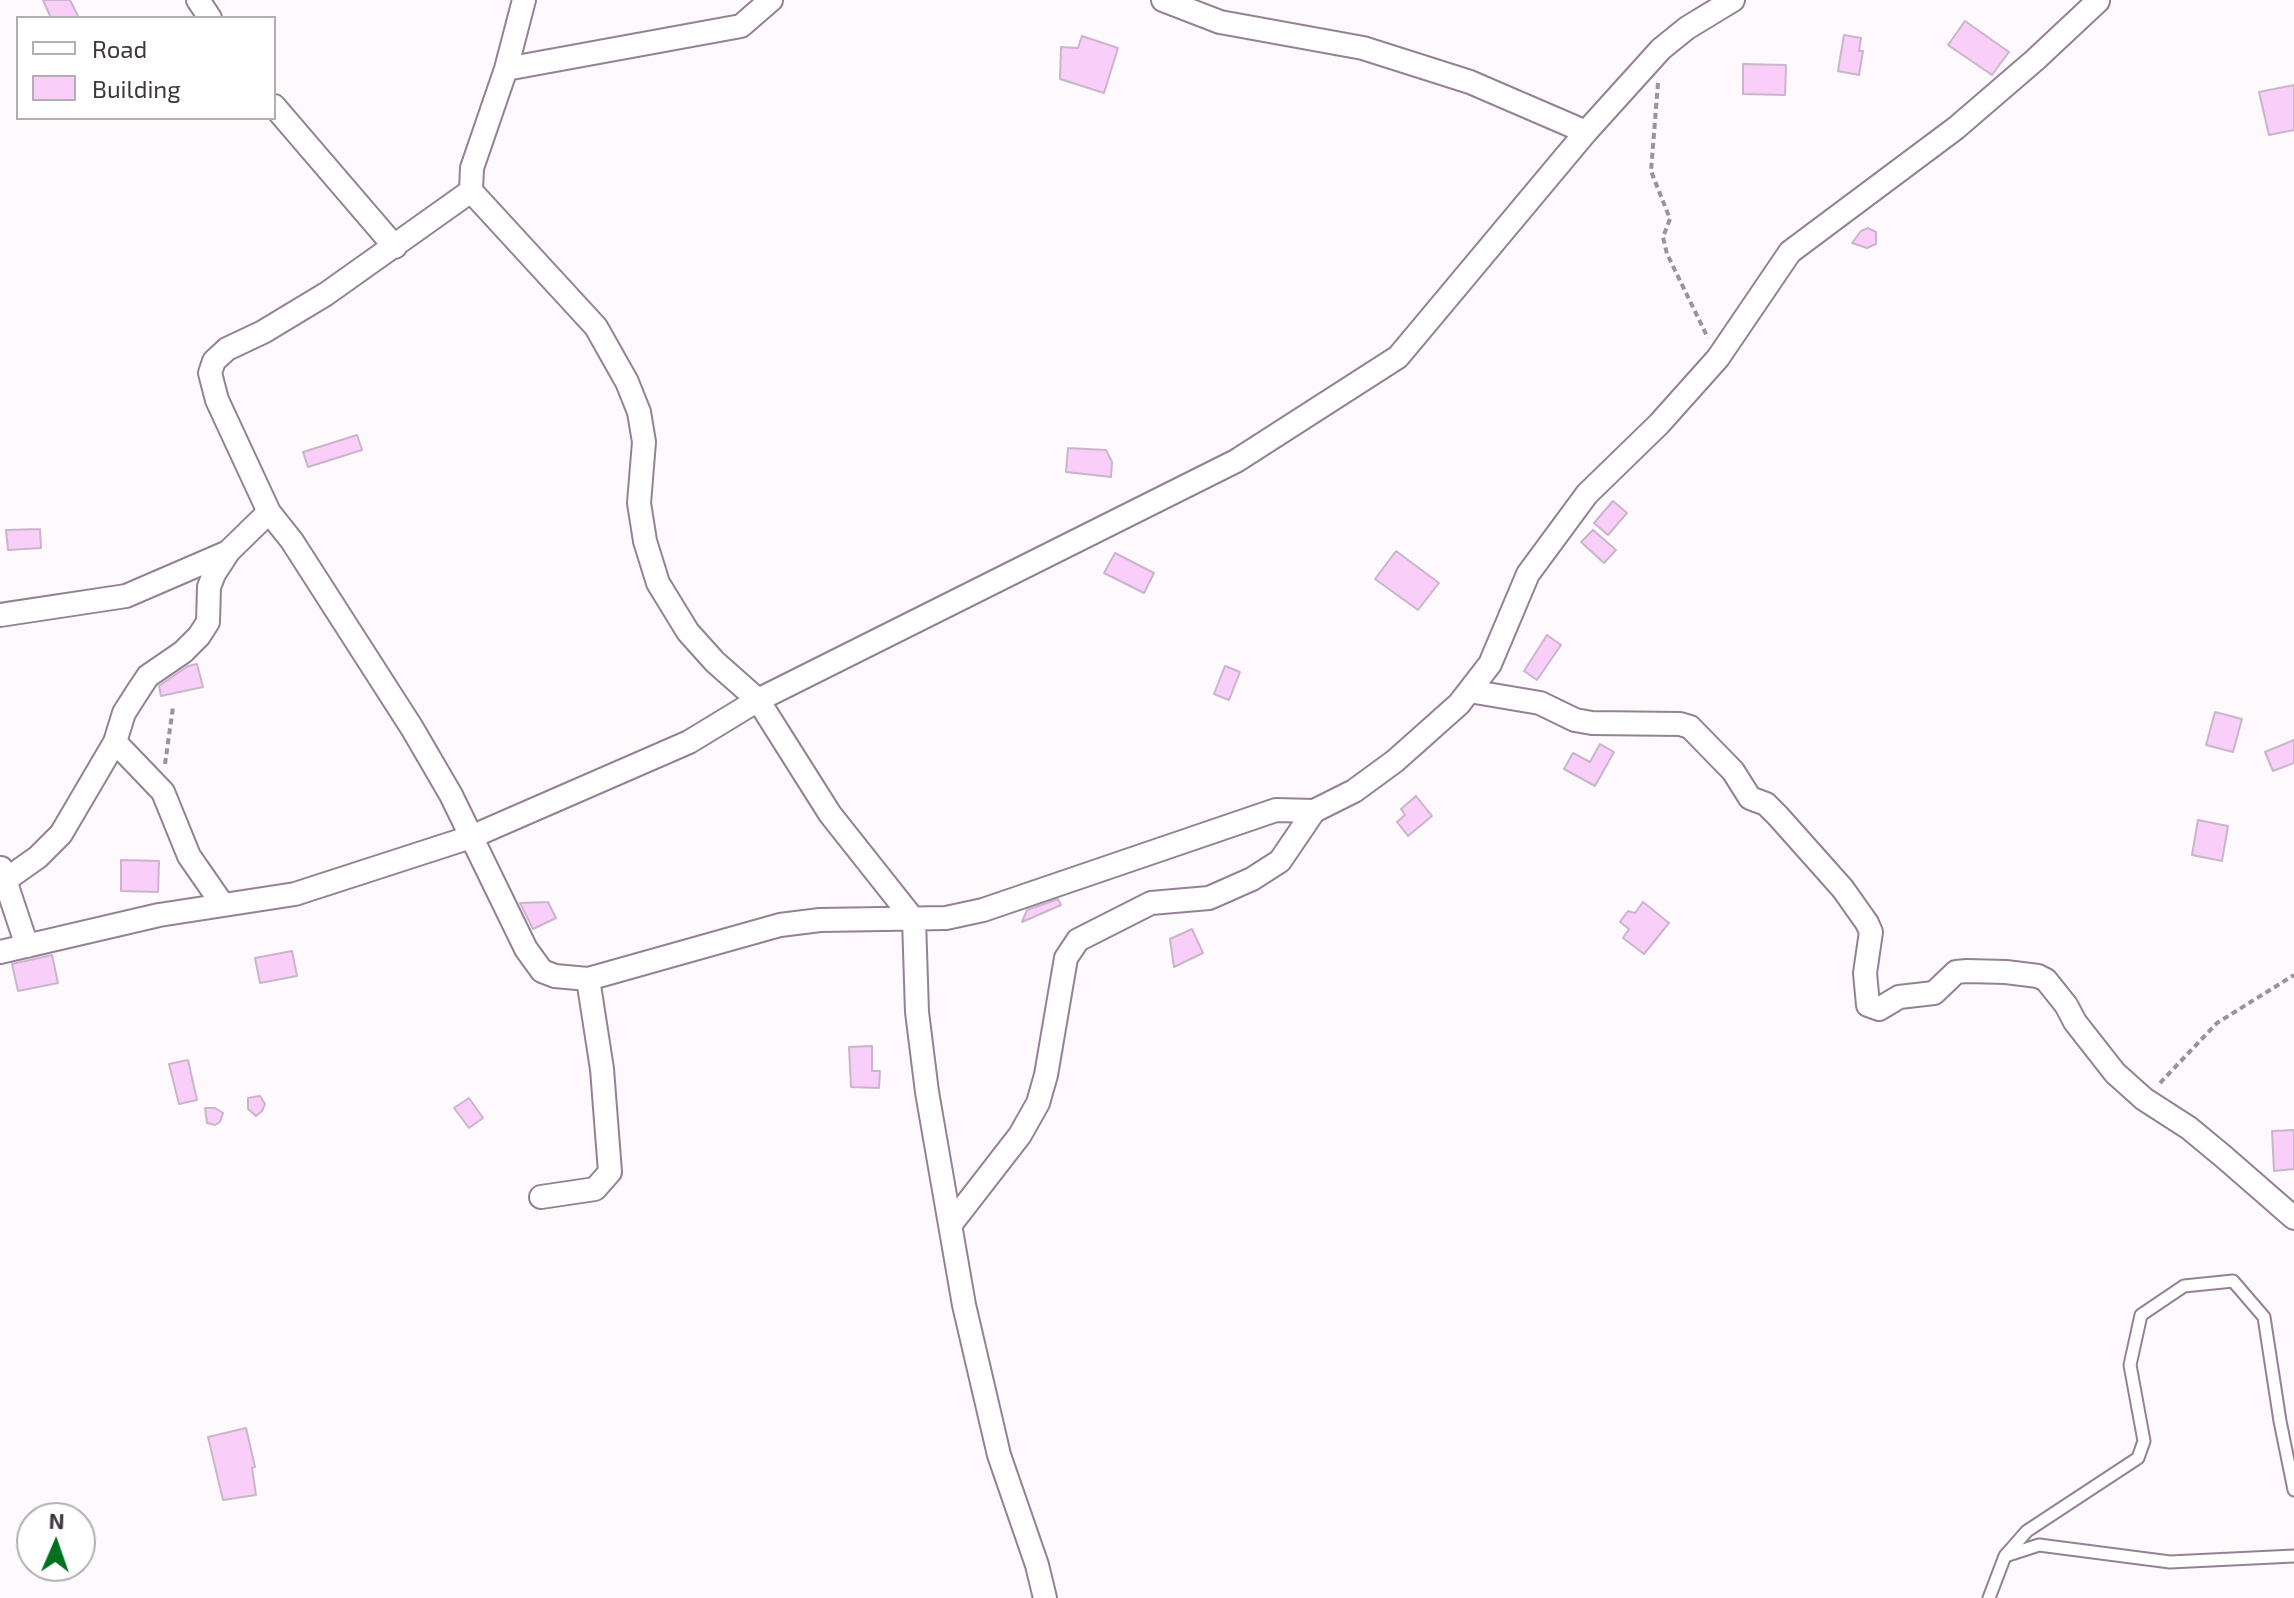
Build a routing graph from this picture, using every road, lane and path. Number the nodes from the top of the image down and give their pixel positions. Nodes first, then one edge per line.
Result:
1 (524, 0) edge
2 (771, 0) edge
3 (1163, 0) edge
4 (1733, 0) edge
5 (2096, 0) edge
6 (2106, 0) edge
7 (1661, 49) junction
8 (506, 69) junction
9 (276, 108) edge
10 (1586, 132) junction
11 (471, 191) junction
12 (395, 247) junction
13 (1718, 358) junction
14 (269, 512) junction
15 (229, 551) junction
16 (0, 615) edge
17 (1469, 691) junction
18 (758, 700) junction
19 (173, 707) dead end
20 (115, 742) junction
21 (163, 792) junction
22 (1314, 811) junction
23 (471, 837) junction
24 (3, 873) edge
25 (223, 905) junction
26 (914, 920) junction
27 (27, 946) junction
28 (0, 952) edge
29 (2294, 975) edge
30 (588, 979) junction
31 (2144, 1099) junction
32 (541, 1197) dead end
33 (2294, 1218) edge
34 (951, 1224) junction
35 (2294, 1490) edge
36 (2005, 1556) junction
37 (2294, 1556) edge
38 (1045, 1598) edge
39 (1989, 1598) edge

1 - 8 street
2 - 8 street
3 - 10 street
4 - 7 street
5 - 6 street
5 - 13 street
7 - 10 street
7 - 13 path
8 - 11 street
9 - 12 street
10 - 18 street
11 - 12 street
11 - 18 street
12 - 14 street
13 - 17 street
14 - 15 street
14 - 23 street
15 - 16 street
15 - 20 street
17 - 22 street
17 - 31 street
18 - 23 street
18 - 26 street
19 - 21 path
20 - 21 street
20 - 24 street
21 - 25 street
22 - 26 street
22 - 34 street
23 - 25 street
23 - 30 street
24 - 27 street
25 - 27 street
26 - 30 street
26 - 34 street
27 - 28 street
29 - 31 path
30 - 32 street
31 - 33 street
34 - 38 street
35 - 36 lane
36 - 37 lane
36 - 39 lane

